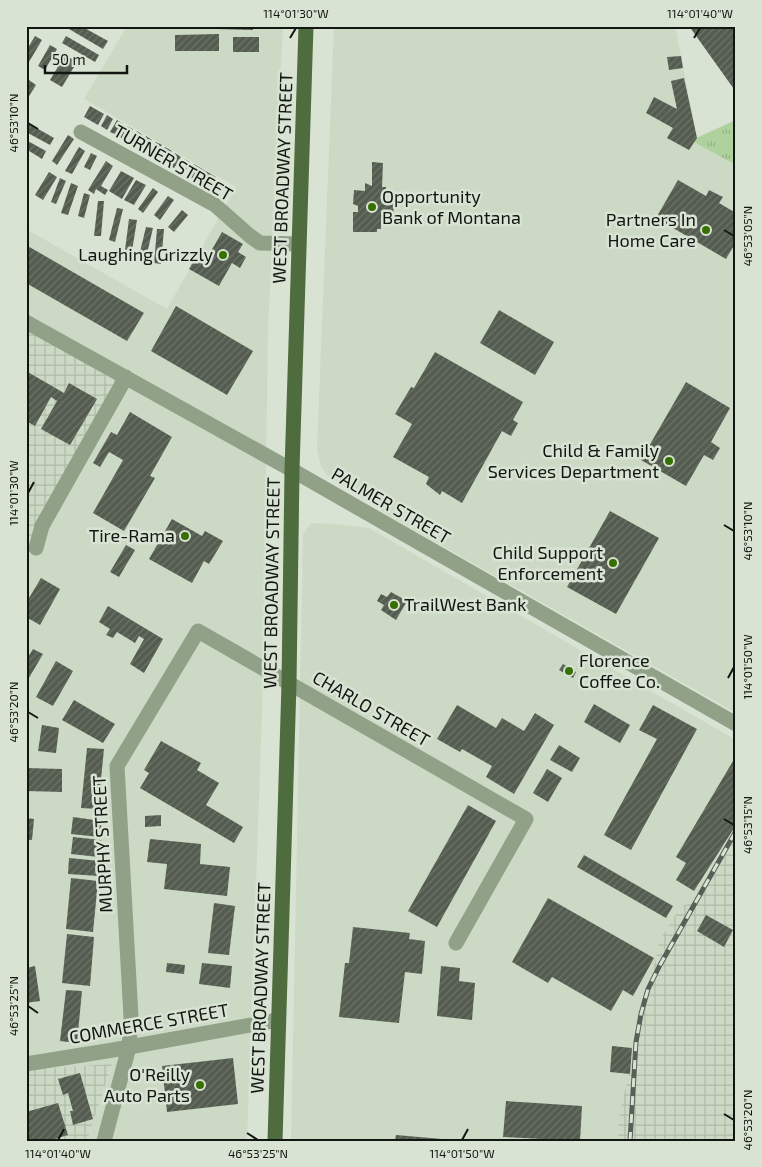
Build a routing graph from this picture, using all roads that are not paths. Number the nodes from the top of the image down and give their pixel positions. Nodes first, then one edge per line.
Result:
1 (306, 26) edge
2 (82, 132) dead end
3 (300, 244) junction
4 (26, 322) edge
5 (126, 376) junction
6 (292, 470) junction
7 (36, 548) dead end
8 (198, 631) joint
9 (289, 684) junction
10 (736, 724) edge
11 (456, 943) dead end
12 (278, 1020) junction
13 (130, 1047) junction
14 (26, 1064) edge
15 (104, 1141) edge
16 (275, 1141) edge

1 - 3 main road, WEST BROADWAY STREET
2 - 3 street, TURNER STREET
3 - 6 main road, WEST BROADWAY STREET
4 - 5 street, PALMER STREET
5 - 6 street, PALMER STREET
5 - 7 street
6 - 9 main road, WEST BROADWAY STREET
6 - 10 street, PALMER STREET
8 - 9 street, CHARLO STREET
8 - 13 street, MURPHY STREET
9 - 11 street, CHARLO STREET
9 - 12 main road, WEST BROADWAY STREET
12 - 13 street, COMMERCE STREET
12 - 16 main road, WEST BROADWAY STREET
13 - 14 street, COMMERCE STREET
13 - 15 street, MURPHY STREET

